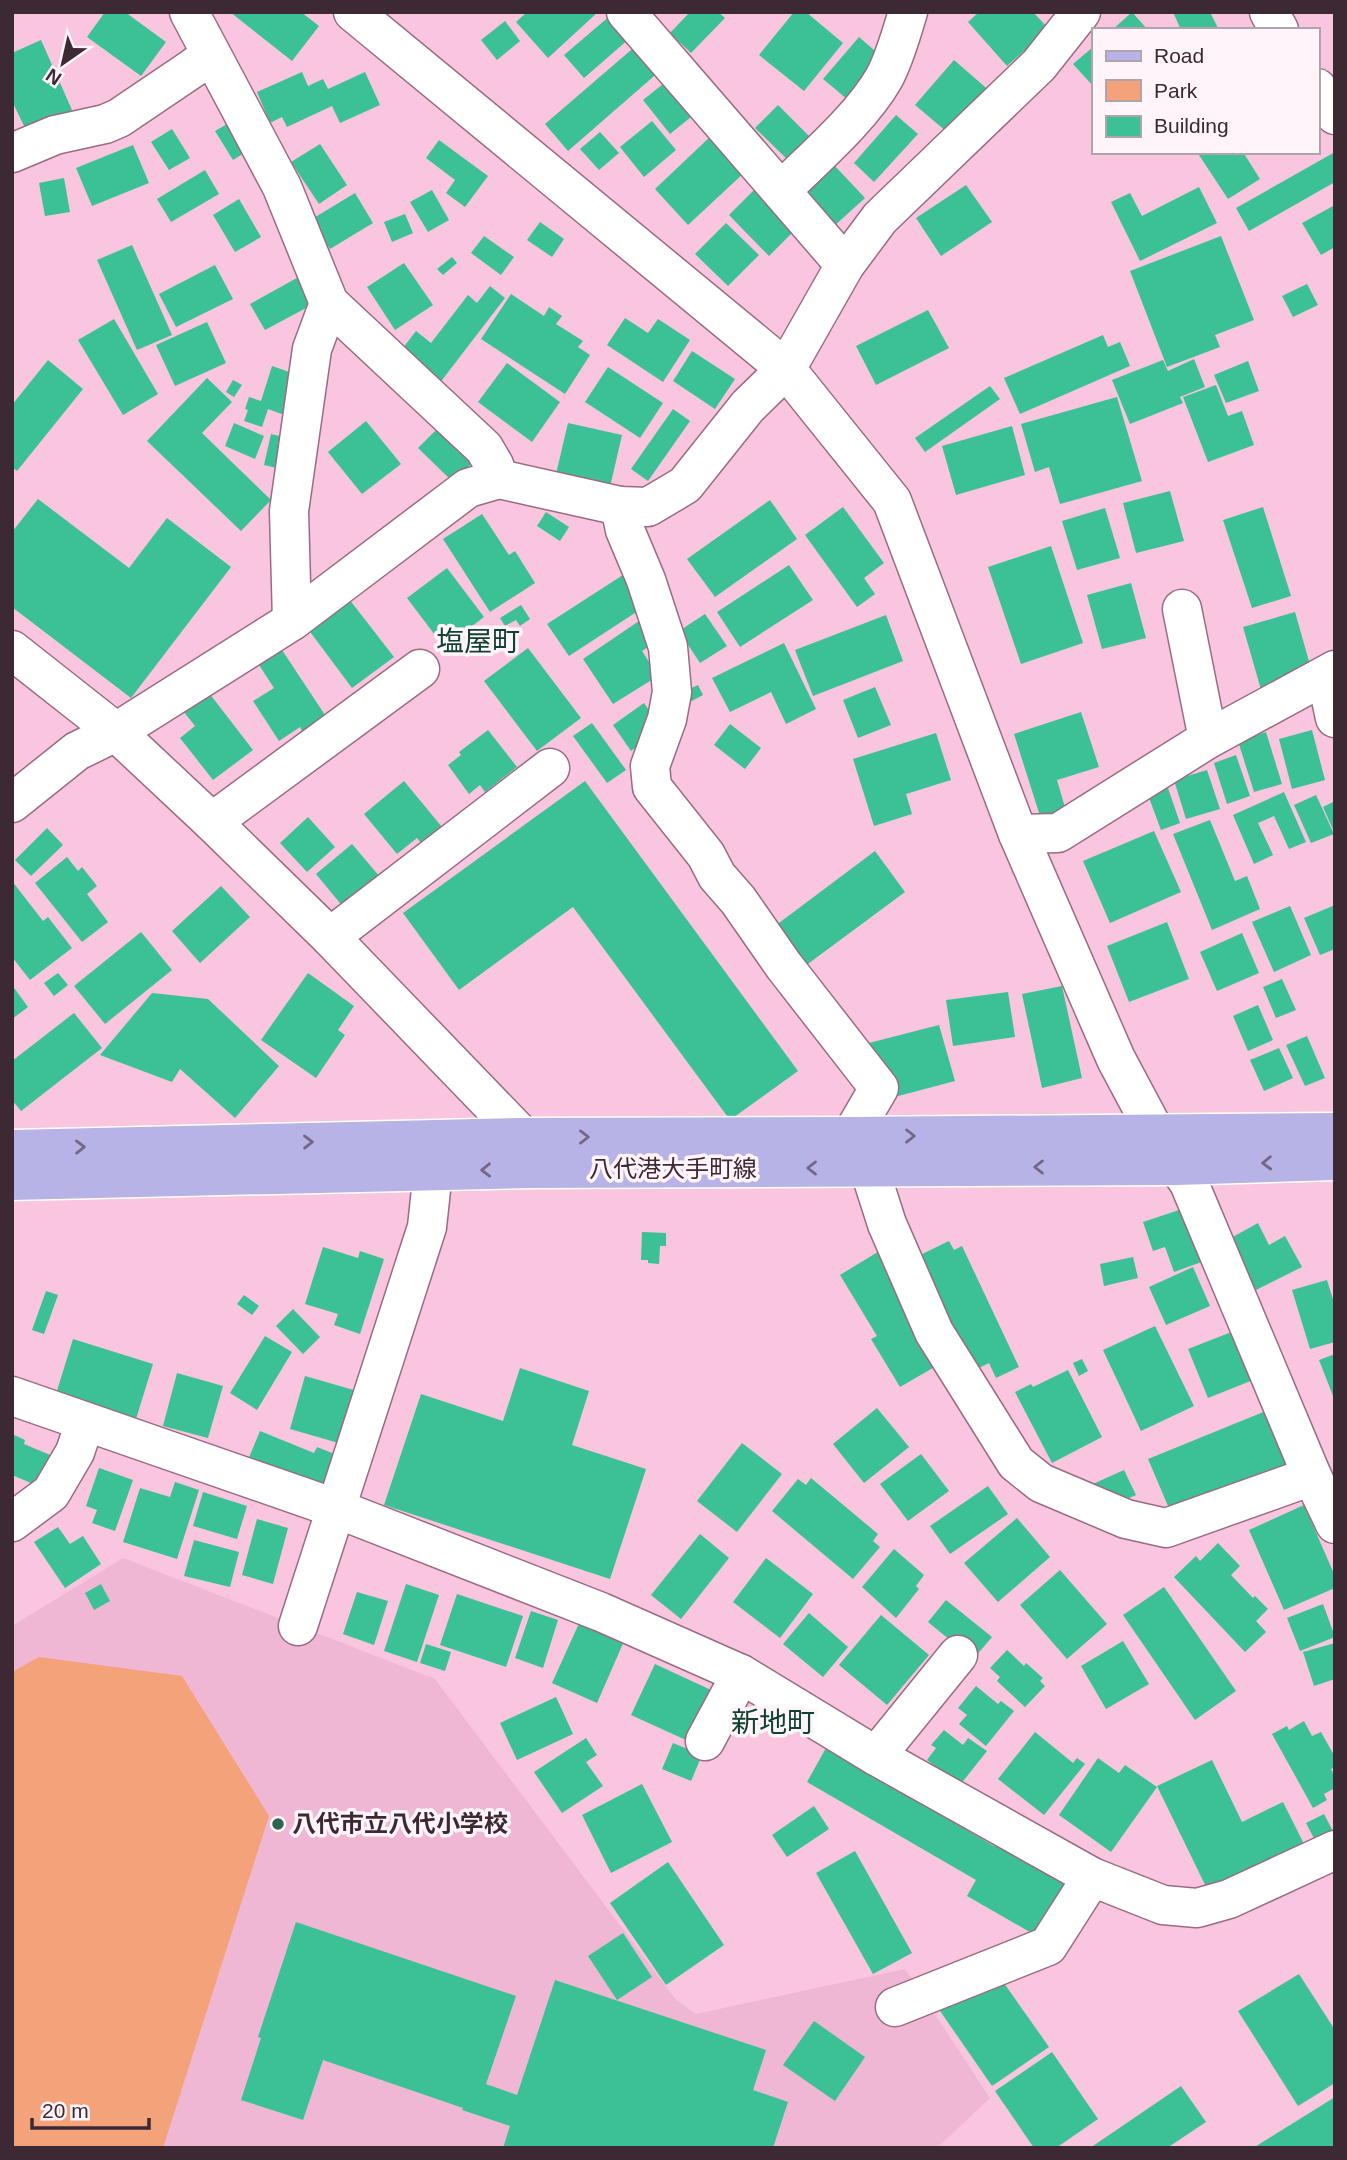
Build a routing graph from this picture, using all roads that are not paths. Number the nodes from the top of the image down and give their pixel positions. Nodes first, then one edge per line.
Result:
1 (189, 12) edge
2 (353, 12) edge
3 (626, 12) edge
4 (908, 12) edge
5 (1082, 12) edge
6 (1269, 12) edge
7 (1278, 28) edge
8 (211, 54) junction
9 (1319, 91) edge
10 (1335, 115) edge
11 (12, 153) edge
12 (782, 190) junction
13 (845, 265) junction
14 (329, 303) junction
15 (786, 369) junction
16 (499, 479) junction
17 (620, 506) junction
18 (1182, 609) dead end
19 (292, 621) junction
20 (12, 650) edge
21 (420, 669) dead end
22 (1330, 673) edge
23 (1335, 718) edge
24 (116, 732) junction
25 (1208, 739) junction
26 (550, 768) dead end
27 (12, 803) edge
28 (212, 822) junction
29 (1018, 834) junction
30 (330, 937) junction
31 (1335, 1132) edge
32 (1156, 1134) junction
33 (12, 1149) edge
34 (860, 1152) junction
35 (528, 1153) junction
36 (1335, 1161) edge
37 (1176, 1166) junction
38 (433, 1171) junction
39 (12, 1181) edge
40 (12, 1396) edge
41 (85, 1422) junction
42 (1312, 1476) junction
43 (335, 1508) junction
44 (12, 1522) edge
45 (1335, 1524) edge
46 (298, 1626) dead end
47 (958, 1655) dead end
48 (741, 1674) junction
49 (705, 1741) dead end
50 (876, 1756) junction
51 (1335, 1850) edge
52 (1092, 1877) junction
53 (895, 2007) dead end

1 - 8 street
2 - 15 street
3 - 12 street
4 - 12 street
5 - 13 street
6 - 7 street
8 - 11 street
8 - 14 street
9 - 10 street
12 - 13 street
13 - 15 street
14 - 16 street
14 - 19 street
15 - 17 street
15 - 29 street
16 - 17 street
16 - 19 street
17 - 34 street
18 - 25 street
19 - 24 street
20 - 24 street
21 - 28 street
22 - 23 street
22 - 25 street
24 - 27 street
24 - 28 street
25 - 29 street
26 - 30 street
28 - 30 street
29 - 32 street
30 - 35 street
31 - 32 main road, 八代港大手町線
34 -> 32 main road, 八代港大手町線
32 - 37 street
33 -> 35 main road, 八代港大手町線
34 - 35 main road, 八代港大手町線
37 -> 34 main road, 八代港大手町線
34 - 42 street
35 -> 38 main road, 八代港大手町線
36 -> 37 main road, 八代港大手町線
37 - 42 street
38 - 39 main road, 八代港大手町線
38 - 43 street
40 - 41 street
41 - 43 street
41 - 44 street
42 - 45 street
43 - 46 street
43 - 48 street
47 - 50 street
48 - 49 street
48 - 50 street
50 - 52 street
51 - 52 street
52 - 53 street

